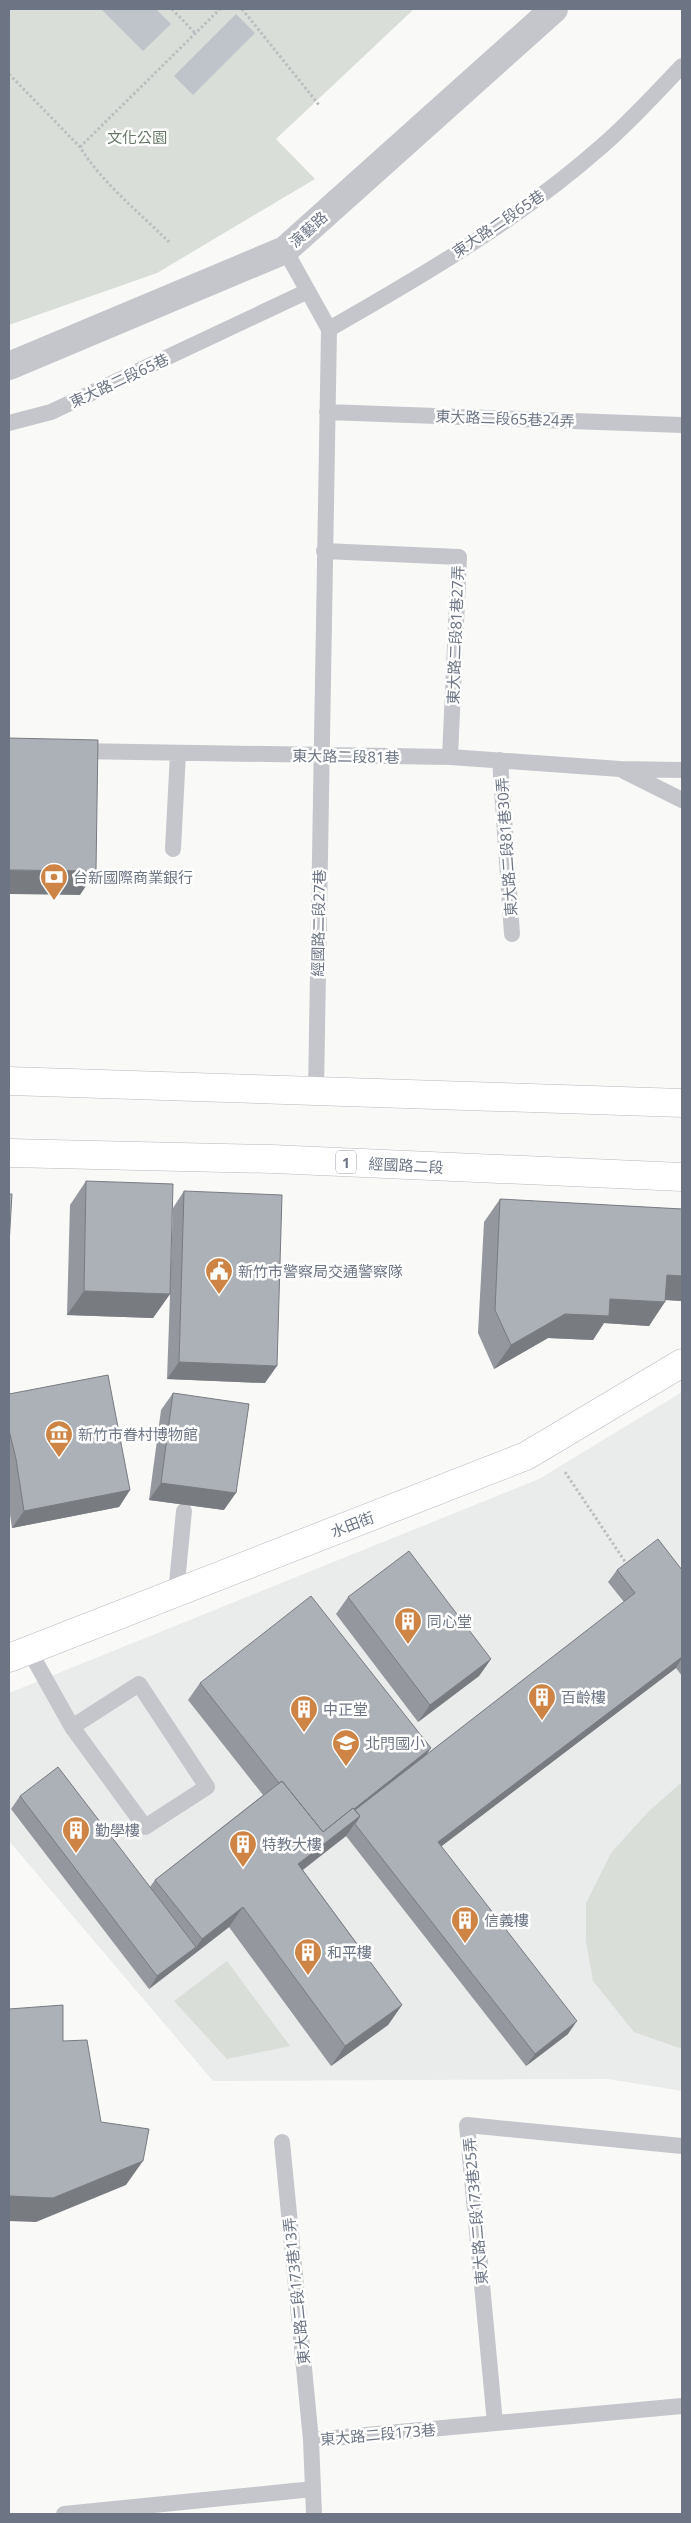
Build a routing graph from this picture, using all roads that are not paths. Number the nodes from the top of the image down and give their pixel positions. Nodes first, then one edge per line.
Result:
1 (547, 11) edge
2 (682, 66) edge
3 (285, 250) junction
4 (308, 291) junction
5 (329, 329) junction
6 (9, 366) edge
7 (327, 412) junction
8 (9, 423) edge
9 (682, 425) edge
10 (324, 551) junction
11 (58, 750) edge
12 (178, 753) junction
13 (320, 756) junction
14 (450, 757) junction
15 (500, 760) junction
16 (620, 769) junction
17 (682, 770) edge
18 (682, 800) edge
19 (173, 849) dead end
20 (512, 934) dead end
21 (9, 1081) edge
22 (316, 1090) junction
23 (682, 1103) edge
24 (9, 1153) edge
25 (682, 1177) edge
26 (682, 1363) edge
27 (184, 1511) edge
28 (176, 1593) junction
29 (19, 1654) edge
30 (72, 1727) junction
31 (282, 2142) dead end
32 (682, 2146) edge
33 (682, 2406) edge
34 (495, 2423) junction
35 (311, 2440) junction
36 (313, 2489) junction
37 (64, 2514) edge
38 (314, 2514) edge

1 - 3 street, 演藝路
2 - 5 lane, 東大路二段65巷
3 - 4 lane
3 - 6 street, 演藝路
4 - 5 lane
4 - 8 lane, 東大路二段65巷
5 - 7 lane
7 - 9 lane, 東大路二段65巷24弄
7 - 10 lane
10 - 13 lane
10 - 14 lane, 東大路二段81巷27弄
11 - 12 lane, 東大路二段81巷
12 - 13 lane, 東大路二段81巷
12 - 19 lane
13 - 14 lane, 東大路二段81巷
13 - 22 lane, 經國路二段27巷
14 - 15 lane, 東大路二段81巷
15 - 16 lane, 東大路二段81巷
15 - 20 lane, 東大路二段81巷30弄
16 - 17 lane, 東大路二段81巷
16 - 18 lane
21 - 22 main road
22 - 23 main road
24 - 25 main road, 經國路二段 / 1
26 - 28 main road, 水田街
27 - 28 lane
28 - 29 main road, 水田街
29 - 30 lane
30 - 30 lane
31 - 35 lane, 東大路二段173巷13弄
32 - 34 lane, 東大路二段173巷25弄
33 - 34 lane, 東大路二段173巷
34 - 35 lane, 東大路二段173巷
35 - 36 lane, 東大路二段173巷
36 - 37 lane
36 - 38 lane, 東大路二段173巷

